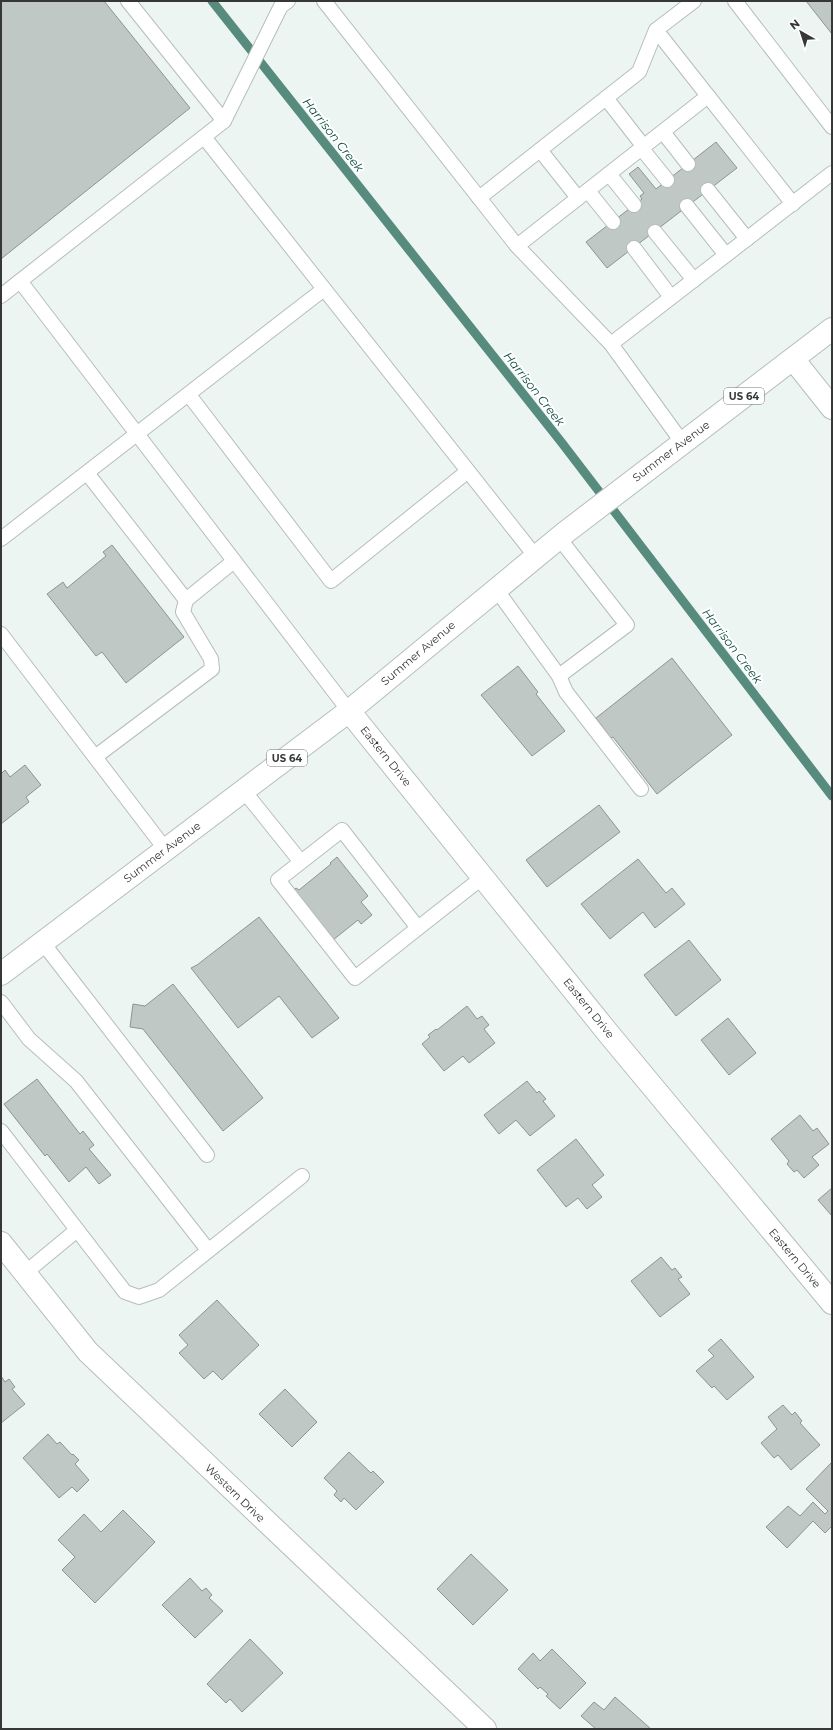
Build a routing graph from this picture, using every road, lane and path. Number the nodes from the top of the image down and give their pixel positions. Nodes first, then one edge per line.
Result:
1 (128, 1) edge
2 (324, 1) edge
3 (694, 1) edge
4 (735, 1) edge
5 (281, 5) edge
6 (656, 30) junction
7 (708, 96) junction
8 (606, 98) junction
9 (224, 121) junction
10 (832, 127) edge
11 (663, 132) junction
12 (204, 137) junction
13 (643, 148) junction
14 (540, 150) junction
15 (688, 164) dead end
16 (832, 173) edge
17 (609, 174) junction
18 (667, 180) dead end
19 (708, 190) dead end
20 (583, 194) junction
21 (479, 198) junction
22 (793, 204) junction
23 (634, 205) dead end
24 (687, 206) dead end
25 (613, 222) dead end
26 (655, 232) dead end
27 (747, 239) junction
28 (517, 246) junction
29 (634, 248) dead end
30 (726, 255) junction
31 (694, 280) junction
32 (20, 281) junction
33 (324, 289) junction
34 (1, 296) edge
35 (671, 297) junction
36 (832, 328) edge
37 (611, 344) junction
38 (793, 358) junction
39 (189, 395) junction
40 (832, 408) edge
41 (138, 435) junction
42 (682, 442) junction
43 (468, 471) junction
44 (87, 473) junction
45 (562, 535) junction
46 (1, 539) edge
47 (536, 557) junction
48 (234, 561) junction
49 (496, 589) junction
50 (186, 600) junction
51 (1, 634) edge
52 (559, 676) junction
53 (349, 711) junction
54 (95, 757) junction
55 (641, 789) dead end
56 (244, 791) junction
57 (166, 850) junction
58 (301, 862) junction
59 (483, 877) junction
60 (418, 928) junction
61 (43, 943) junction
62 (1, 974) edge
63 (1, 1002) edge
64 (1, 1131) edge
65 (207, 1155) dead end
66 (302, 1176) dead end
67 (77, 1230) junction
68 (1, 1243) edge
69 (208, 1250) junction
70 (25, 1273) junction
71 (832, 1303) edge
72 (485, 1729) edge

1 - 9 lane
2 - 21 lane
3 - 6 lane
4 - 10 lane
5 - 9 lane
6 - 7 lane
6 - 8 lane
7 - 11 lane
7 - 22 lane
8 - 13 lane
8 - 14 lane
9 - 12 lane
11 - 13 lane
11 - 15 lane
12 - 32 lane
12 - 33 lane
13 - 17 lane
13 - 18 lane
14 - 20 lane
14 - 21 lane
16 - 22 lane
17 - 20 lane
17 - 23 lane
19 - 27 lane
20 - 25 lane
20 - 28 lane
21 - 28 lane
22 - 27 lane
24 - 30 lane
26 - 31 lane
27 - 30 lane
28 - 37 lane
29 - 35 lane
30 - 31 lane
31 - 35 lane
32 - 34 lane
32 - 41 lane
33 - 39 lane
33 - 43 lane
35 - 37 lane
36 - 38 street, Summer Avenue / US 64
37 - 42 lane
38 - 40 street
38 - 42 street, Summer Avenue / US 64
39 - 41 lane
39 - 43 lane
41 - 44 lane
41 - 48 lane
42 - 45 street, Summer Avenue / US 64
43 - 47 lane
44 - 46 lane
44 - 50 lane
45 - 47 street, Summer Avenue / US 64
45 - 52 lane
47 - 49 street, Summer Avenue / US 64
48 - 50 lane
48 - 53 lane
49 - 52 lane
49 - 53 street, Summer Avenue / US 64
50 - 54 lane
51 - 54 lane
52 - 55 lane
53 - 56 street, Summer Avenue / US 64
53 - 59 street, Eastern Drive
54 - 57 lane
56 - 57 street, Summer Avenue / US 64
56 - 58 lane
57 - 61 street, Summer Avenue / US 64
58 - 60 lane
58 - 60 lane
59 - 60 lane
59 - 71 street, Eastern Drive
61 - 62 street, Summer Avenue / US 64
61 - 65 lane
63 - 69 lane
64 - 67 lane
66 - 69 lane
67 - 69 lane
67 - 70 lane
68 - 70 street, Western Drive
70 - 72 street, Western Drive

